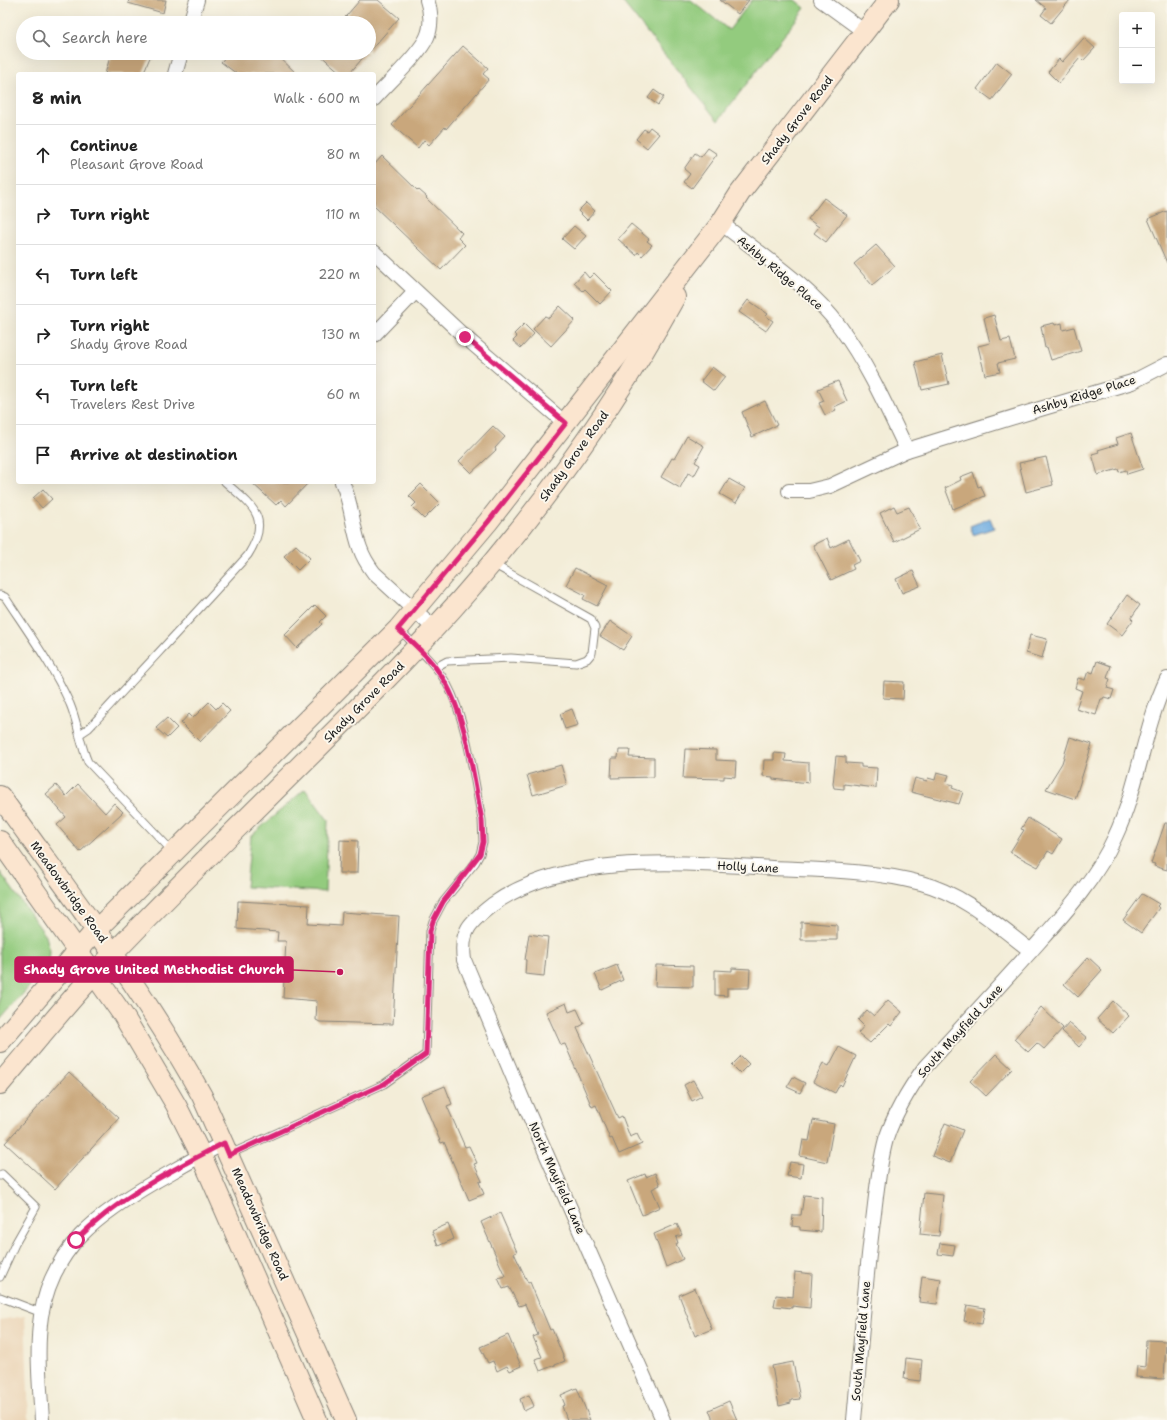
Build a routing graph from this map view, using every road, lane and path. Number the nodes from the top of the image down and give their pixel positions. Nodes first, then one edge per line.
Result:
1 (197, 0) edge
2 (427, 0) edge
3 (821, 0) edge
4 (889, 0) edge
5 (192, 16) edge
6 (865, 32) junction
7 (179, 60) edge
8 (176, 72) edge
9 (376, 97) edge
10 (721, 223) junction
11 (706, 241) junction
12 (376, 254) edge
13 (415, 292) junction
14 (376, 333) edge
15 (1167, 364) edge
16 (566, 423) junction
17 (907, 450) junction
18 (227, 484) edge
19 (343, 484) edge
20 (789, 491) dead end
21 (491, 563) junction
22 (0, 595) edge
23 (414, 610) junction
24 (434, 628) junction
25 (398, 629) junction
26 (417, 647) junction
27 (436, 667) junction
28 (1167, 679) edge
29 (80, 734) junction
30 (0, 796) edge
31 (0, 841) edge
32 (174, 854) junction
33 (96, 930) junction
34 (465, 934) joint
35 (78, 950) junction
36 (1031, 951) junction
37 (113, 954) junction
38 (94, 974) junction
39 (0, 1042) edge
40 (0, 1084) edge
41 (226, 1149) junction
42 (201, 1155) junction
43 (0, 1176) edge
44 (0, 1277) edge
45 (0, 1297) edge
46 (42, 1313) junction
47 (42, 1420) edge
48 (317, 1420) edge
49 (346, 1420) edge
50 (663, 1420) edge
51 (854, 1420) edge

1 - 5 street
2 - 9 street
3 - 6 street
4 - 6 main road, Shady Grove Road
6 - 10 main road, Shady Grove Road
7 - 8 street
10 - 11 main road, Shady Grove Road
10 - 17 street, Ashby Ridge Place
11 - 16 main road, Shady Grove Road
11 - 21 main road, Shady Grove Road
12 - 13 street
13 - 14 street
13 - 16 street
15 - 17 street, Ashby Ridge Place
16 - 23 main road, Shady Grove Road
17 - 20 street, Ashby Ridge Place
18 - 29 lane
19 - 23 street
21 - 24 main road, Shady Grove Road
21 - 27 lane
22 - 29 lane
23 - 24 street
23 - 25 main road, Shady Grove Road
24 - 26 main road, Shady Grove Road
25 - 26 lane
25 - 32 main road, Shady Grove Road
26 - 27 lane
26 - 37 main road, Shady Grove Road
27 - 41 lane
28 - 36 street, South Mayfield Lane
29 - 32 lane
30 - 33 main road, Meadowbridge Road
31 - 35 main road
32 - 33 main road, Shady Grove Road
33 - 35 main road, Shady Grove Road
33 - 37 main road, Meadowbridge Road
34 - 36 street, Holly Lane
34 - 50 street, North Mayfield Lane
35 - 38 main road
35 - 39 main road, Shady Grove Road
36 - 51 street, South Mayfield Lane
37 - 38 main road, Shady Grove Road
37 - 41 main road, Meadowbridge Road
38 - 40 main road, Shady Grove Road
38 - 42 main road
41 - 42 street
41 - 49 main road, Meadowbridge Road
42 - 46 street
42 - 48 main road
43 - 44 lane
45 - 46 lane
46 - 47 street

